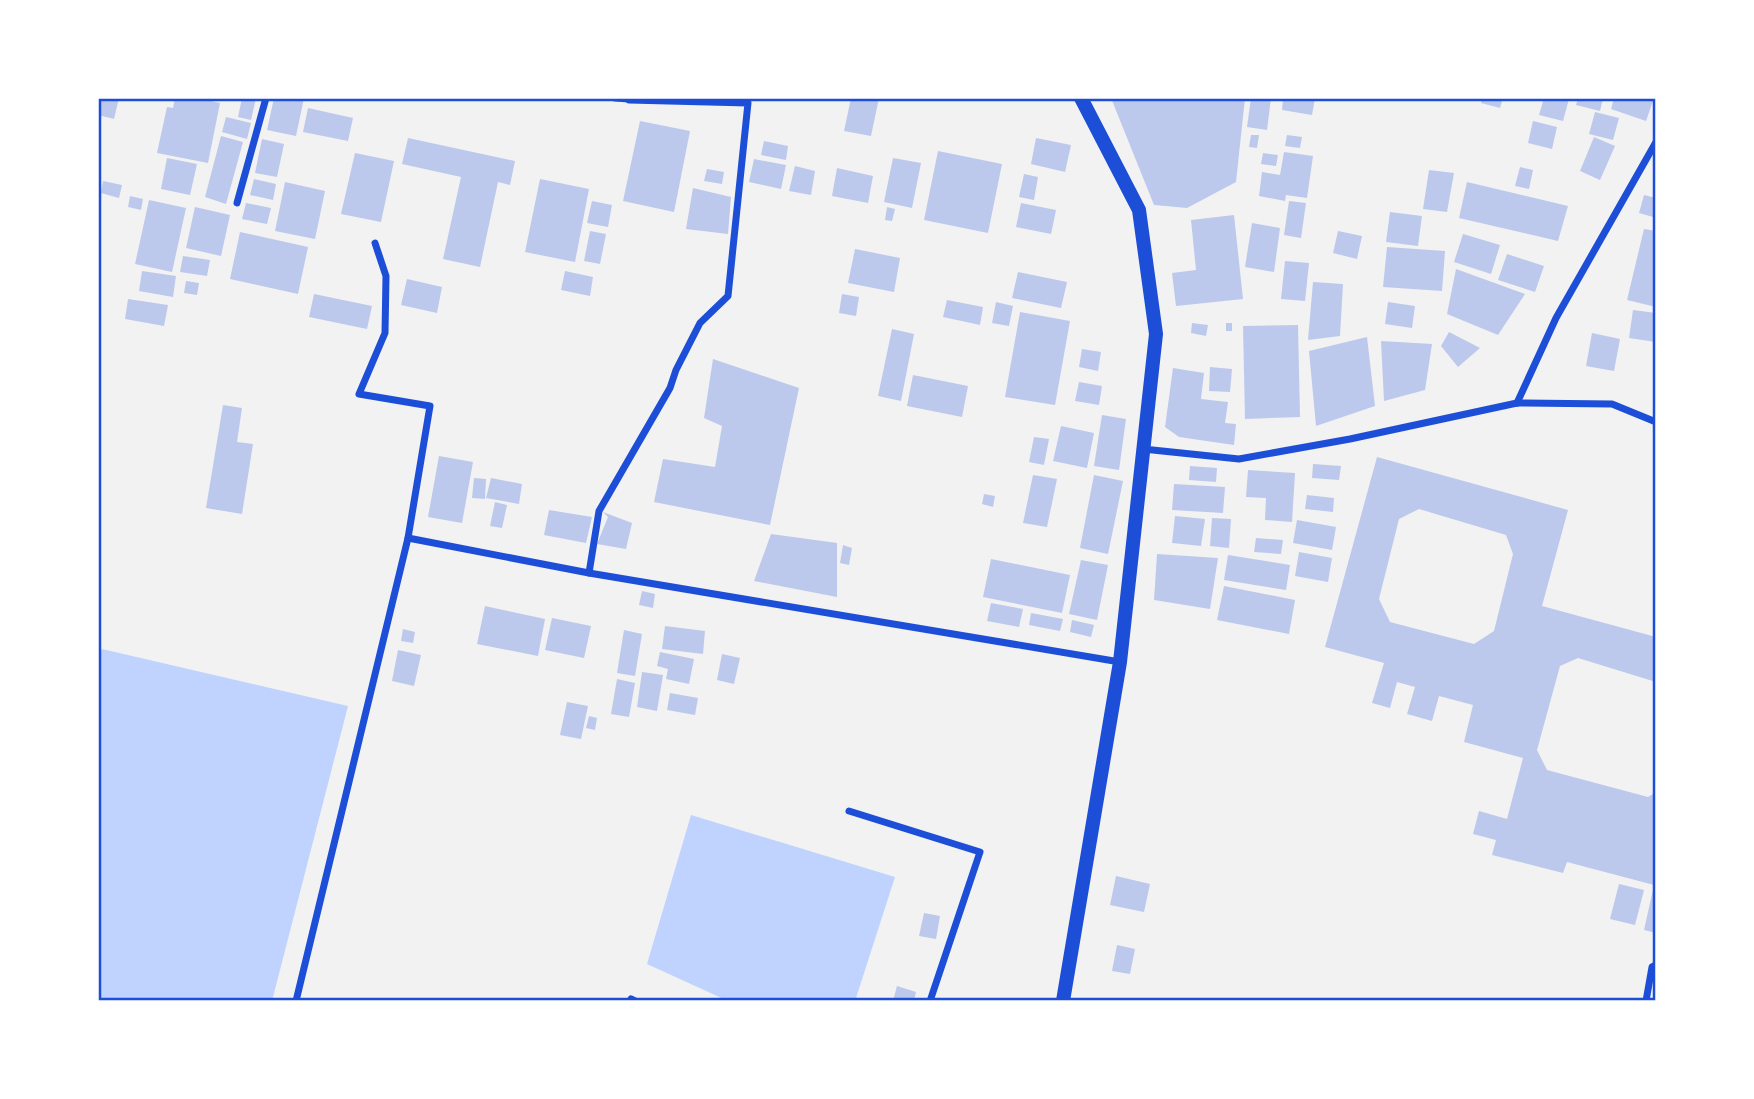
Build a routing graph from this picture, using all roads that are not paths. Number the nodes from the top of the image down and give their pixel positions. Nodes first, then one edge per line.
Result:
1 (266, 98) edge
2 (615, 98) edge
3 (1081, 98) edge
4 (629, 99) edge
5 (1656, 142) edge
6 (237, 203) dead end
7 (375, 243) dead end
8 (1517, 403) junction
9 (1656, 422) edge
10 (1143, 449) junction
11 (408, 538) junction
12 (589, 573) junction
13 (1120, 662) junction
14 (849, 811) dead end
15 (1656, 965) edge
16 (296, 1001) edge
17 (930, 1001) edge
18 (1063, 1001) edge
19 (1646, 1001) edge

1 - 6 street
2 - 4 street
3 - 10 main road
4 - 12 street
5 - 8 street
7 - 11 street
8 - 9 street
8 - 10 street
10 - 13 main road
11 - 12 street
11 - 16 street
12 - 13 street
13 - 18 main road
14 - 17 street
15 - 19 street

